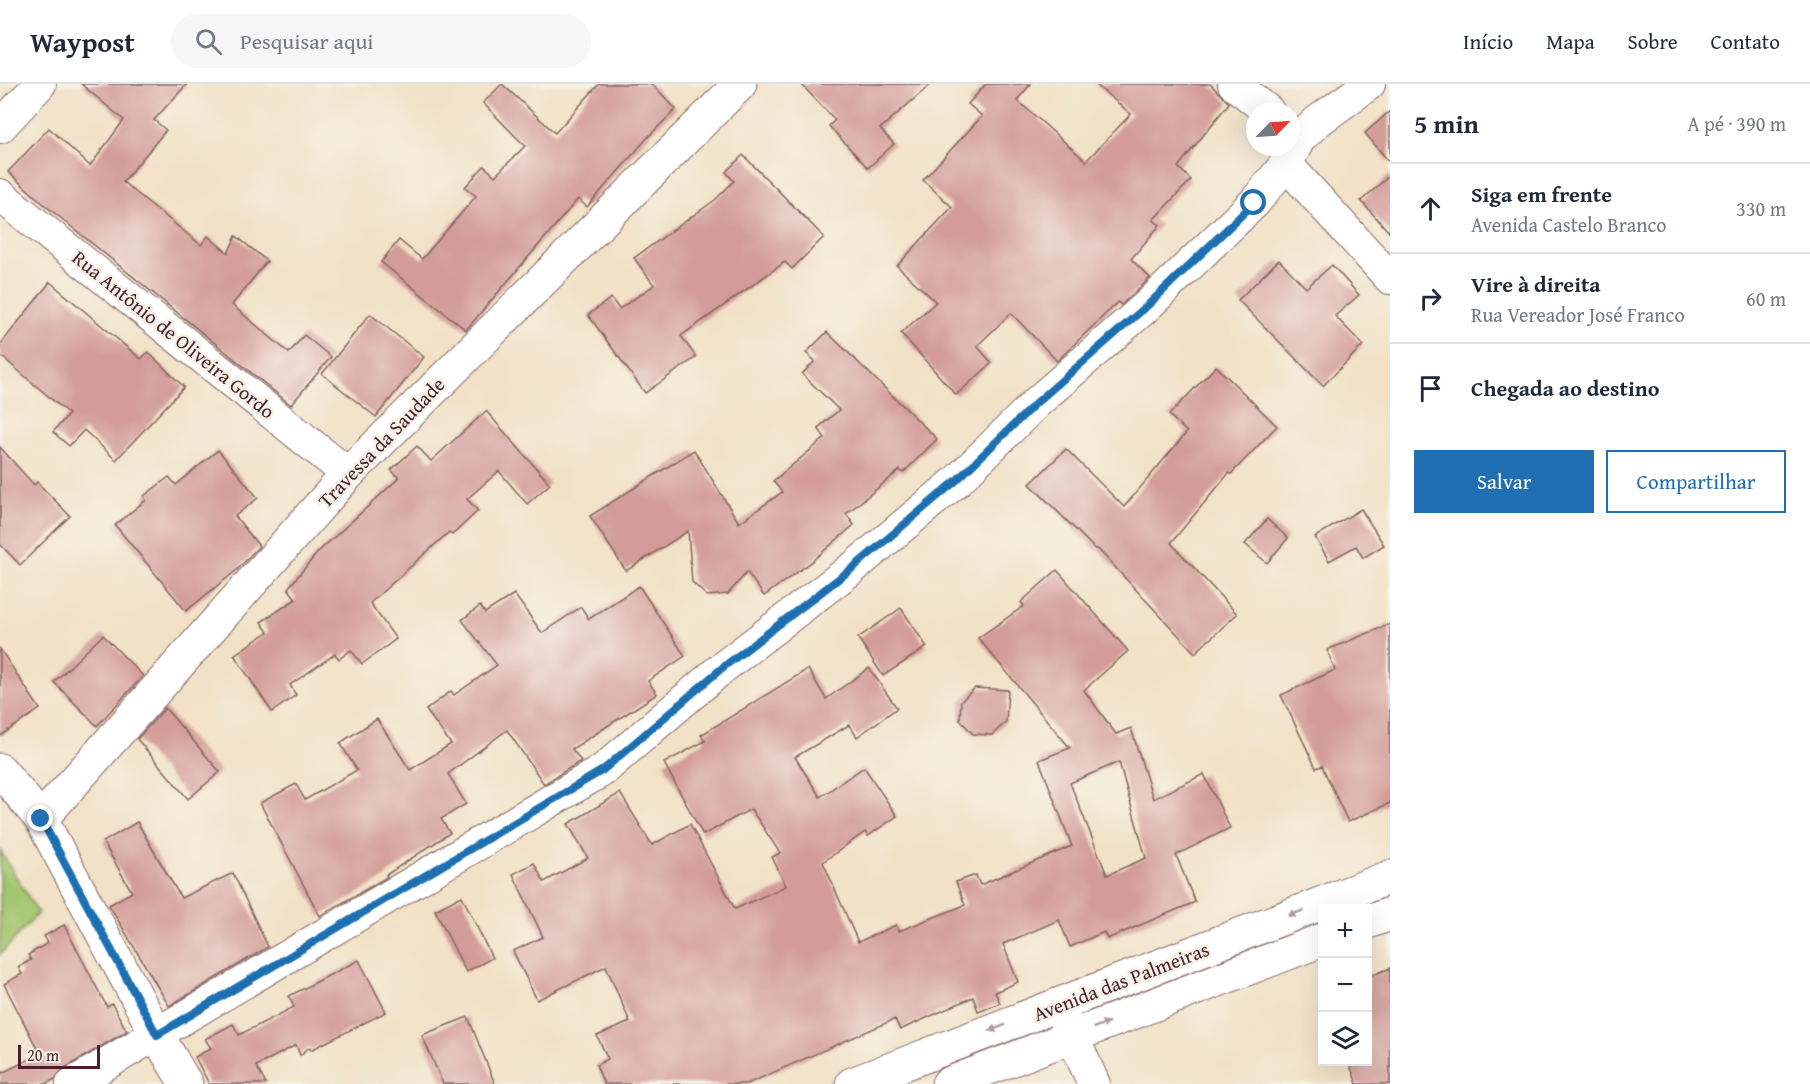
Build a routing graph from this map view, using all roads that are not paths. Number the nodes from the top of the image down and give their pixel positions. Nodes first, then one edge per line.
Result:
1 (40, 84) edge
2 (740, 84) edge
3 (1234, 84) edge
4 (1325, 84) edge
5 (1369, 84) edge
6 (1257, 102) edge
7 (0, 127) edge
8 (1300, 136) edge
9 (1300, 137) edge
10 (1300, 140) edge
11 (1287, 156) edge
12 (0, 195) edge
13 (1390, 278) edge
14 (348, 474) junction
15 (0, 770) edge
16 (41, 819) junction
17 (1390, 877) edge
18 (1390, 914) edge
19 (1372, 921) edge
20 (1318, 942) edge
21 (1058, 1005) junction
22 (157, 1035) junction
23 (1071, 1036) junction
24 (72, 1084) edge
25 (186, 1084) edge
26 (852, 1084) edge
27 (948, 1084) edge
28 (1094, 1084) edge

1 - 7 street
2 - 14 street, Travessa da Saudade
3 - 6 street
4 - 8 street
5 - 9 street
10 - 13 street
11 - 22 street
12 - 14 street, Rua Antônio de Oliveira Gordo
14 - 16 street, Travessa da Saudade
15 - 16 street
16 - 22 street
17 -> 21 street, Avenida das Palmeiras
18 - 19 street
23 -> 20 street, Avenida das Palmeiras
21 - 23 street
21 -> 26 street, Avenida das Palmeiras
22 - 24 street
22 - 25 street
23 - 27 street, Avenida das Palmeiras
23 - 28 street

